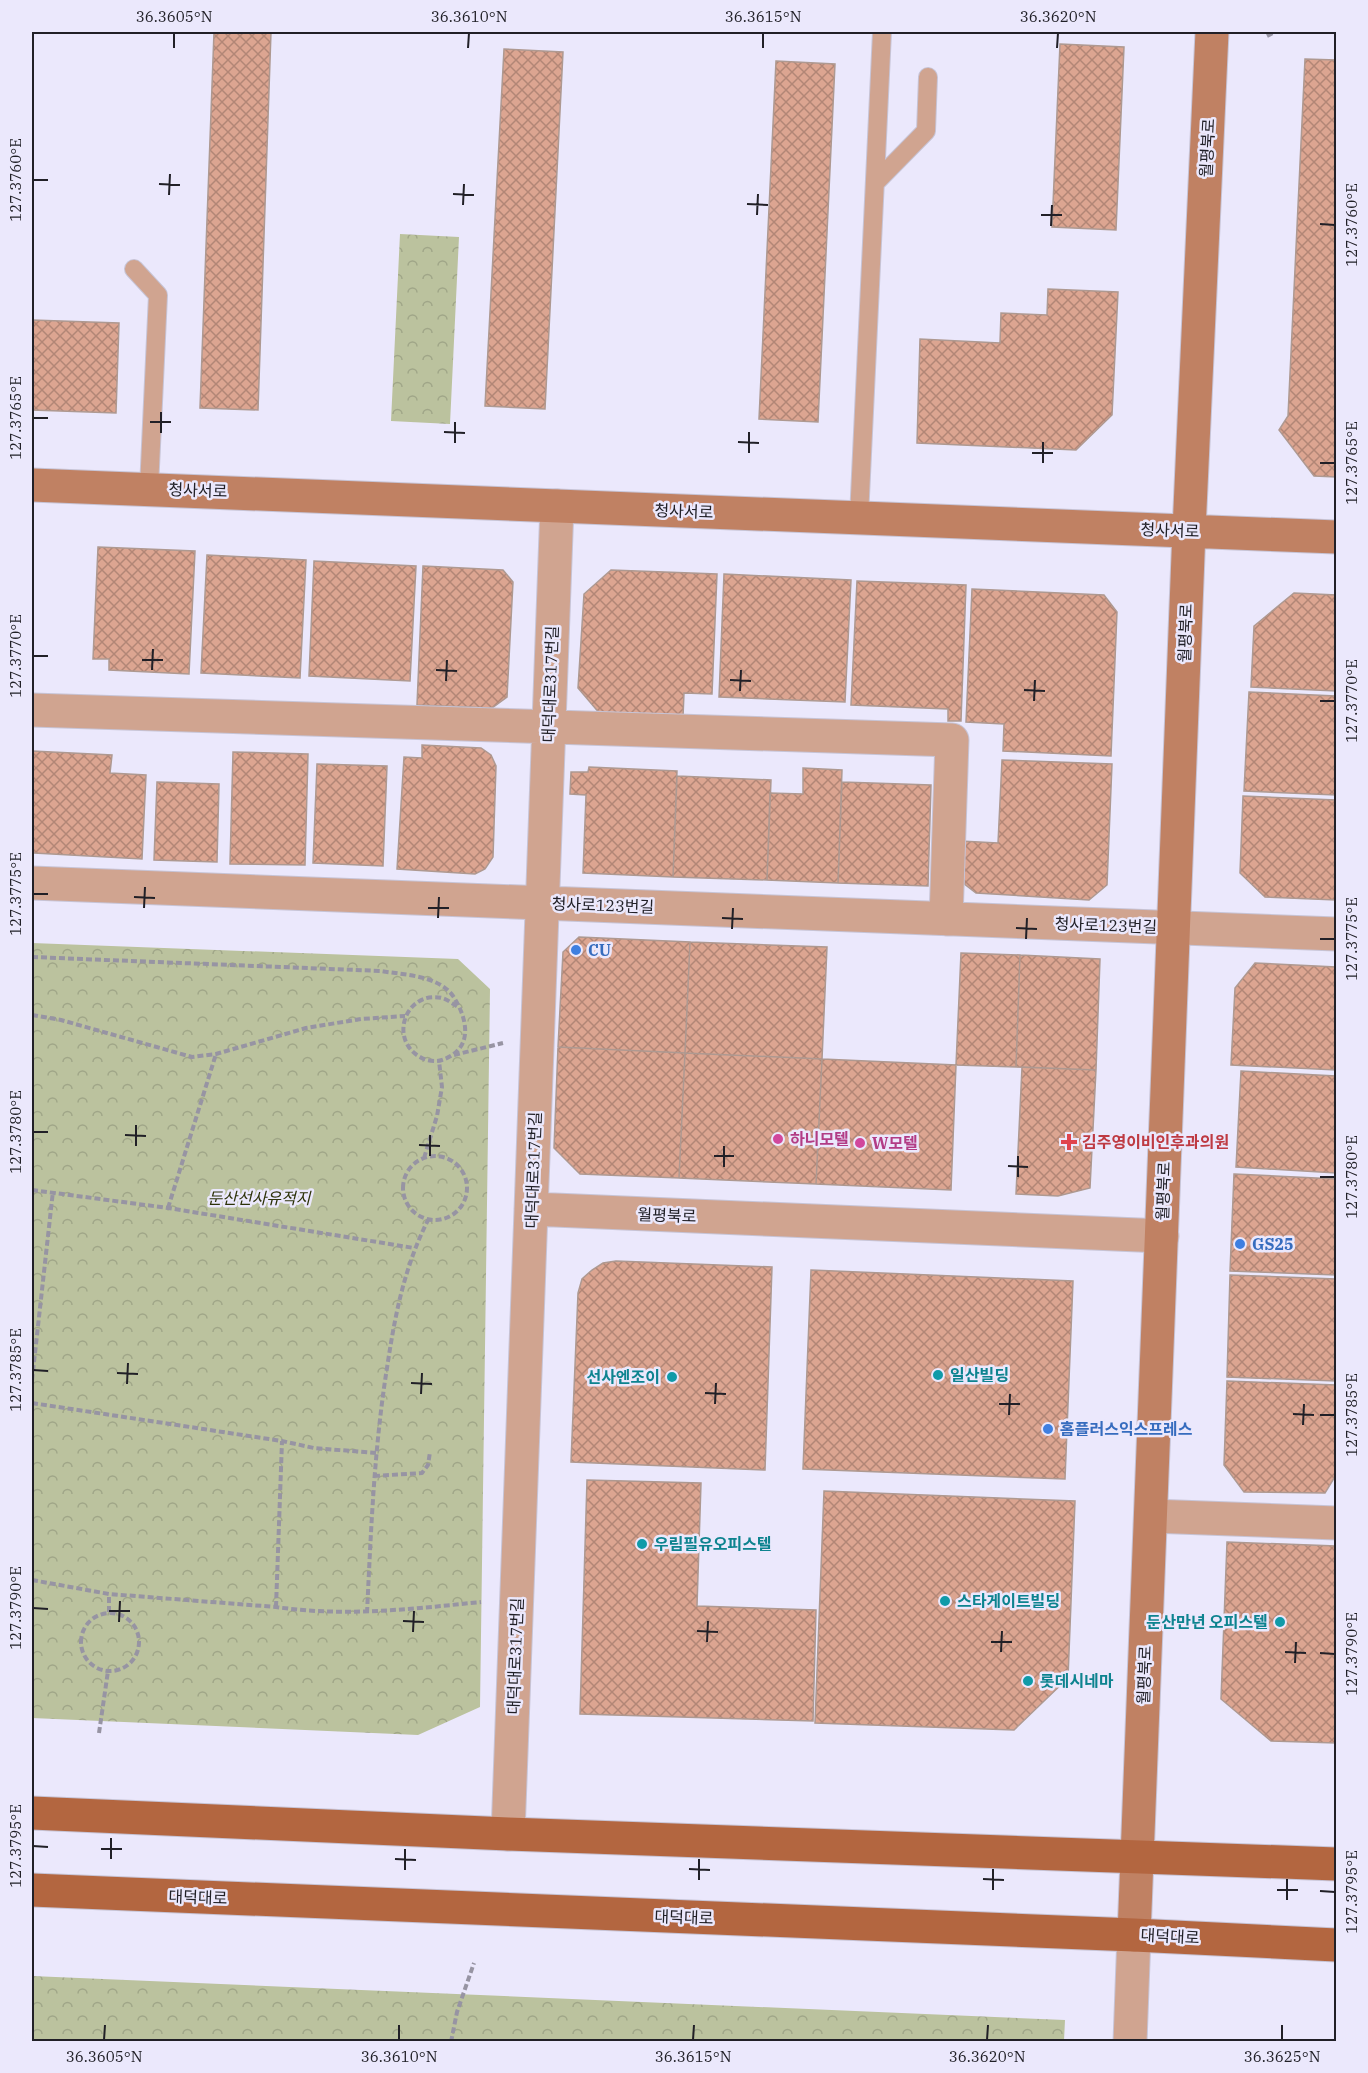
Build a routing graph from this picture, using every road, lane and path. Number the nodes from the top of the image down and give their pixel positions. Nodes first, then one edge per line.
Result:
1 (882, 32) edge
2 (1212, 32) edge
3 (1275, 32) edge
4 (1267, 36) dead end
5 (928, 77) dead end
6 (875, 183) junction
7 (134, 269) dead end
8 (32, 484) edge
9 (149, 488) junction
10 (557, 506) junction
11 (859, 517) junction
12 (1189, 530) junction
13 (1336, 537) edge
14 (32, 710) edge
15 (549, 727) junction
16 (32, 883) edge
17 (543, 903) junction
18 (946, 919) junction
19 (1173, 928) junction
20 (1336, 934) edge
21 (32, 957) edge
22 (458, 1007) junction
23 (32, 1015) edge
24 (405, 1016) junction
25 (509, 1042) dead end
26 (216, 1053) junction
27 (454, 1055) junction
28 (439, 1061) junction
29 (424, 1158) junction
30 (32, 1190) edge
31 (53, 1191) junction
32 (168, 1208) junction
33 (531, 1209) junction
34 (428, 1220) junction
35 (1162, 1236) junction
36 (414, 1248) junction
37 (32, 1380) edge
38 (32, 1403) edge
39 (282, 1441) junction
40 (430, 1452) dead end
41 (376, 1453) junction
42 (374, 1476) junction
43 (1151, 1516) junction
44 (1336, 1523) edge
45 (32, 1580) edge
46 (109, 1594) junction
47 (490, 1602) dead end
48 (276, 1607) junction
49 (109, 1612) junction
50 (367, 1613) junction
51 (108, 1671) junction
52 (99, 1733) dead end
53 (32, 1813) edge
54 (508, 1834) junction
55 (1137, 1857) junction
56 (1336, 1864) edge
57 (32, 1890) edge
58 (1134, 1935) junction
59 (1336, 1945) edge
60 (474, 1963) dead end
61 (451, 2042) edge
62 (1130, 2042) edge

1 - 6 lane
2 - 12 street, 월평북로
3 - 4 path
5 - 6 lane
6 - 11 lane
7 - 9 lane
8 - 9 street, 청사서로
9 - 10 street, 청사서로
10 - 11 street, 청사서로
10 - 15 street, 대덕대로317번길
11 - 12 street, 청사서로
12 - 13 street, 청사서로
12 - 19 street, 월평북로
14 - 15 street
15 - 17 street, 대덕대로317번길
15 - 18 street
16 - 17 street, 청사로123번길
17 - 18 street, 청사로123번길
17 - 33 street, 대덕대로317번길
18 - 19 street, 청사로123번길
19 - 20 street, 청사로123번길
19 - 35 street, 월평북로
21 - 22 path
22 - 24 path
22 - 27 path
23 - 26 path
24 - 26 path
24 - 28 path
25 - 27 path
26 - 32 path
27 - 28 path
28 - 29 path
29 - 34 path
29 - 34 path
30 - 31 path
31 - 32 path
31 - 37 path
32 - 36 path
33 - 35 street, 월평북로
33 - 54 street, 대덕대로317번길
34 - 36 path
35 - 43 street, 월평북로
36 - 41 path
38 - 39 path
39 - 41 path
39 - 48 path
40 - 42 path
41 - 42 path
42 - 50 path
43 - 44 street
43 - 55 street, 월평북로
45 - 46 path
46 - 48 path
46 - 49 path
47 - 50 path
48 - 50 path
49 - 51 path
49 - 51 path
51 - 52 path
53 - 54 main road
54 - 55 main road
55 - 56 main road
55 - 58 street, 월평북로
57 - 58 main road, 대덕대로
58 - 59 main road, 대덕대로
58 - 62 street
60 - 61 path

